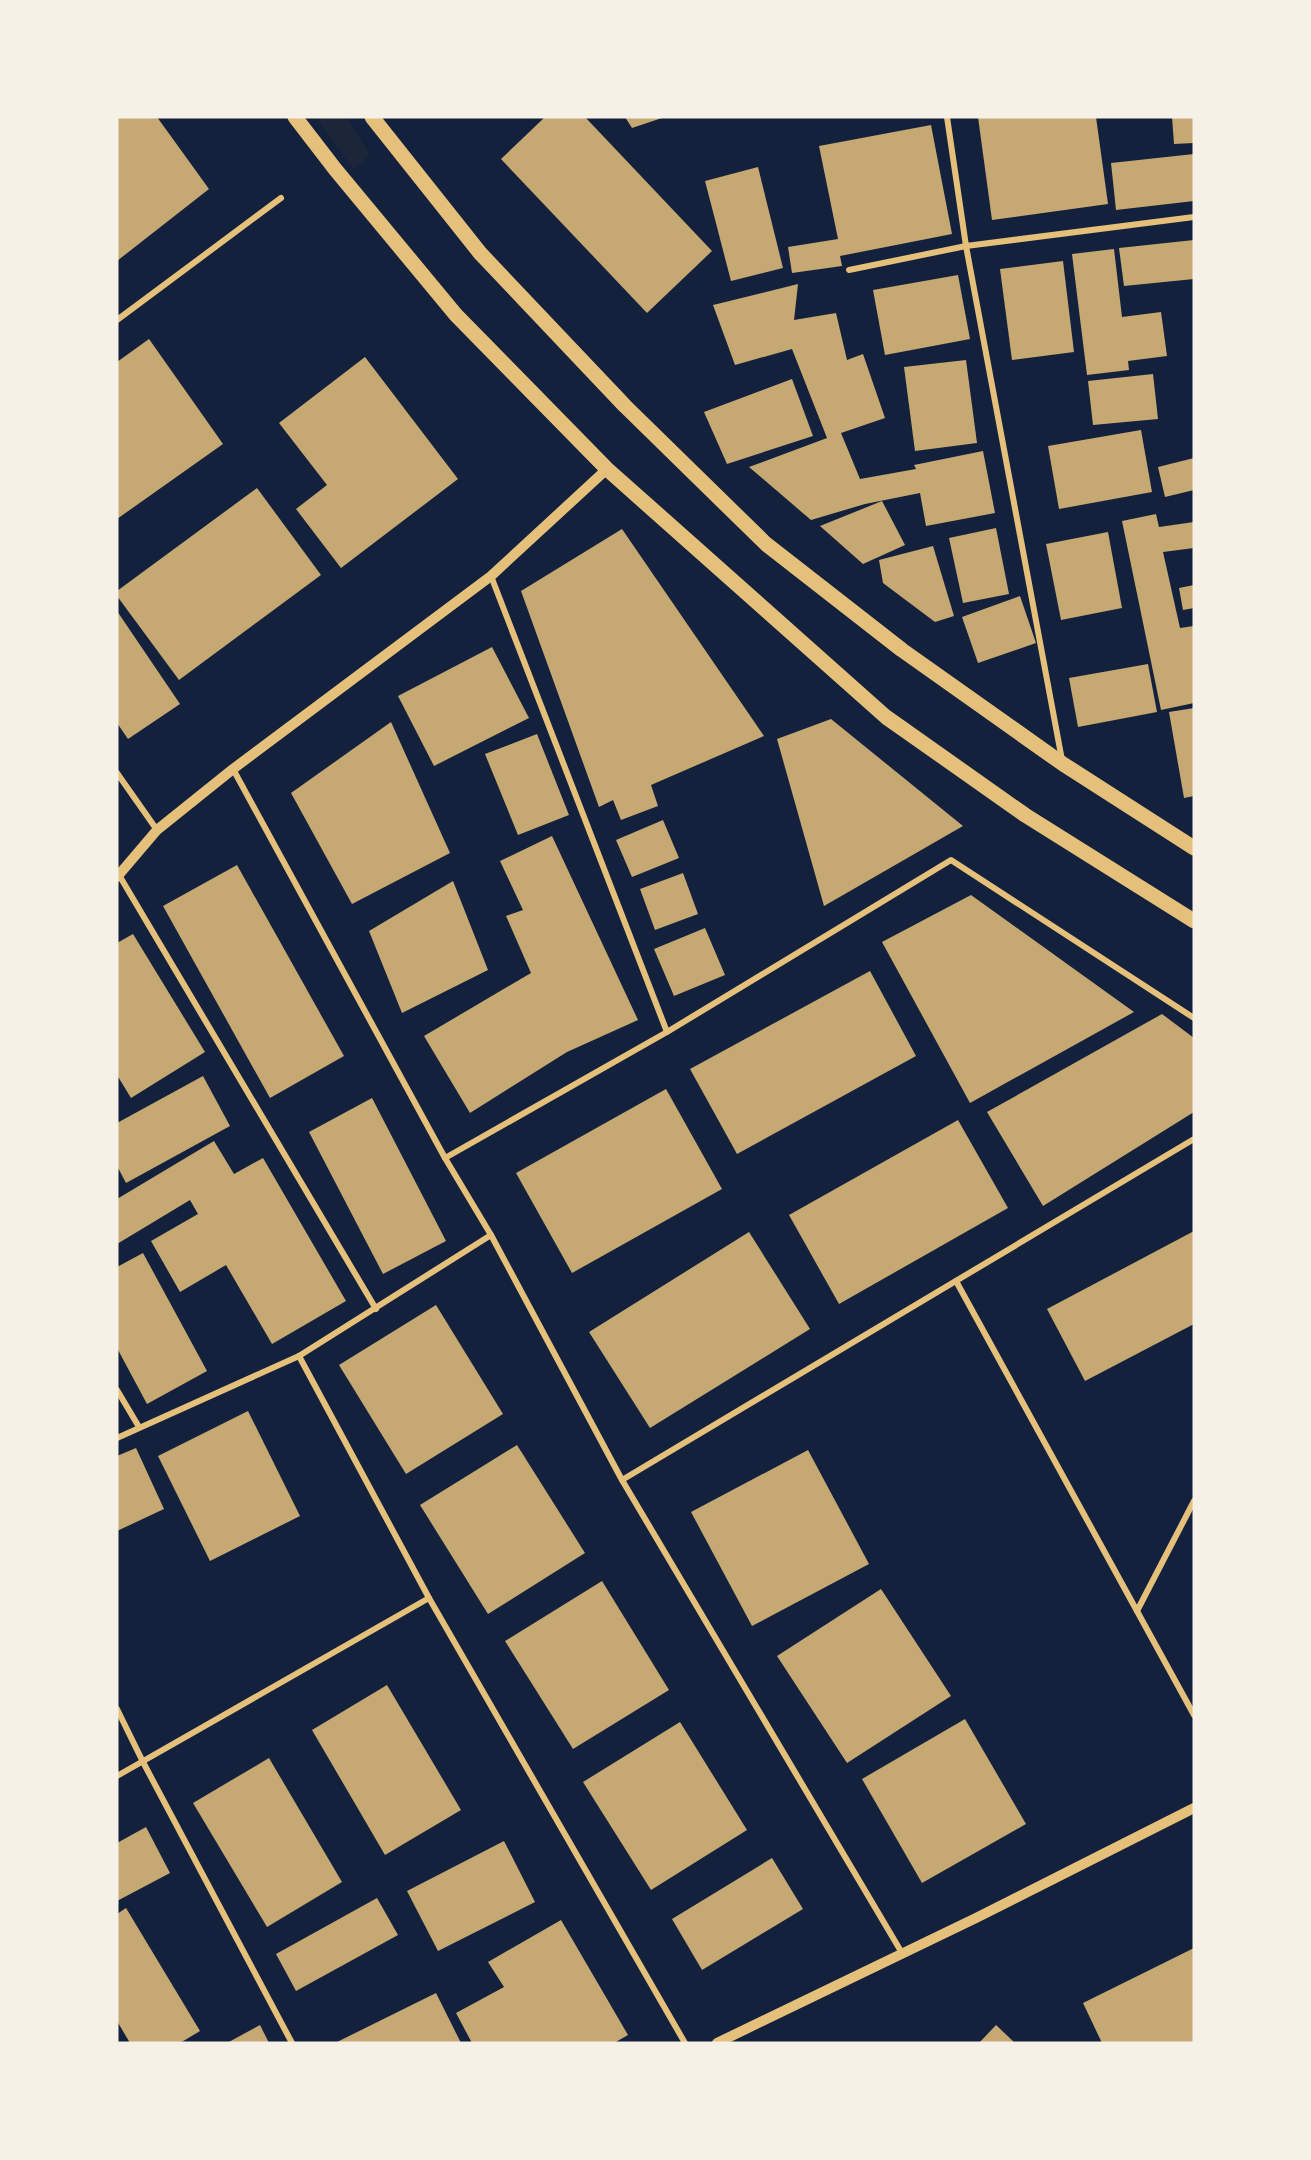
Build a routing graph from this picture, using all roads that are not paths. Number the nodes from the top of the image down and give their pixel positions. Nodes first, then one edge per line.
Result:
1 (295, 117) edge
2 (372, 117) edge
3 (947, 117) edge
4 (281, 198) dead end
5 (1194, 217) edge
6 (966, 246) junction
7 (849, 270) dead end
8 (117, 320) edge
9 (607, 469) junction
10 (491, 576) junction
11 (1063, 764) junction
12 (233, 769) junction
13 (117, 773) edge
14 (158, 830) junction
15 (1194, 848) edge
16 (118, 876) edge
17 (1194, 921) edge
18 (1194, 1018) edge
19 (667, 1032) junction
20 (1194, 1139) edge
21 (445, 1158) junction
22 (491, 1235) junction
23 (956, 1281) junction
24 (376, 1309) junction
25 (299, 1356) junction
26 (117, 1390) edge
27 (139, 1427) junction
28 (117, 1438) edge
29 (622, 1480) junction
30 (1194, 1501) edge
31 (429, 1598) junction
32 (1137, 1611) junction
33 (117, 1709) edge
34 (1194, 1715) edge
35 (143, 1762) junction
36 (117, 1776) edge
37 (1194, 1808) edge
38 (902, 1953) junction
39 (292, 2043) edge
40 (685, 2043) edge
41 (717, 2043) edge

1 - 9 main road
2 - 11 main road
3 - 6 street
4 - 8 street
5 - 6 street
6 - 7 street
6 - 11 street
9 - 10 street
9 - 17 main road
10 - 12 street
10 - 19 street
11 - 15 main road
12 - 14 street
12 - 21 street
13 - 14 street
14 - 16 street
16 - 24 street
18 - 19 street
19 - 21 street
20 - 23 street
21 - 22 street
22 - 24 street
22 - 29 street
23 - 29 street
23 - 32 street
24 - 25 street
25 - 27 street
25 - 31 street
26 - 27 street
27 - 28 street
29 - 38 street
30 - 32 street
31 - 35 street
31 - 40 street
32 - 34 street
33 - 35 street
35 - 36 street
35 - 39 street
37 - 38 street
38 - 41 street

